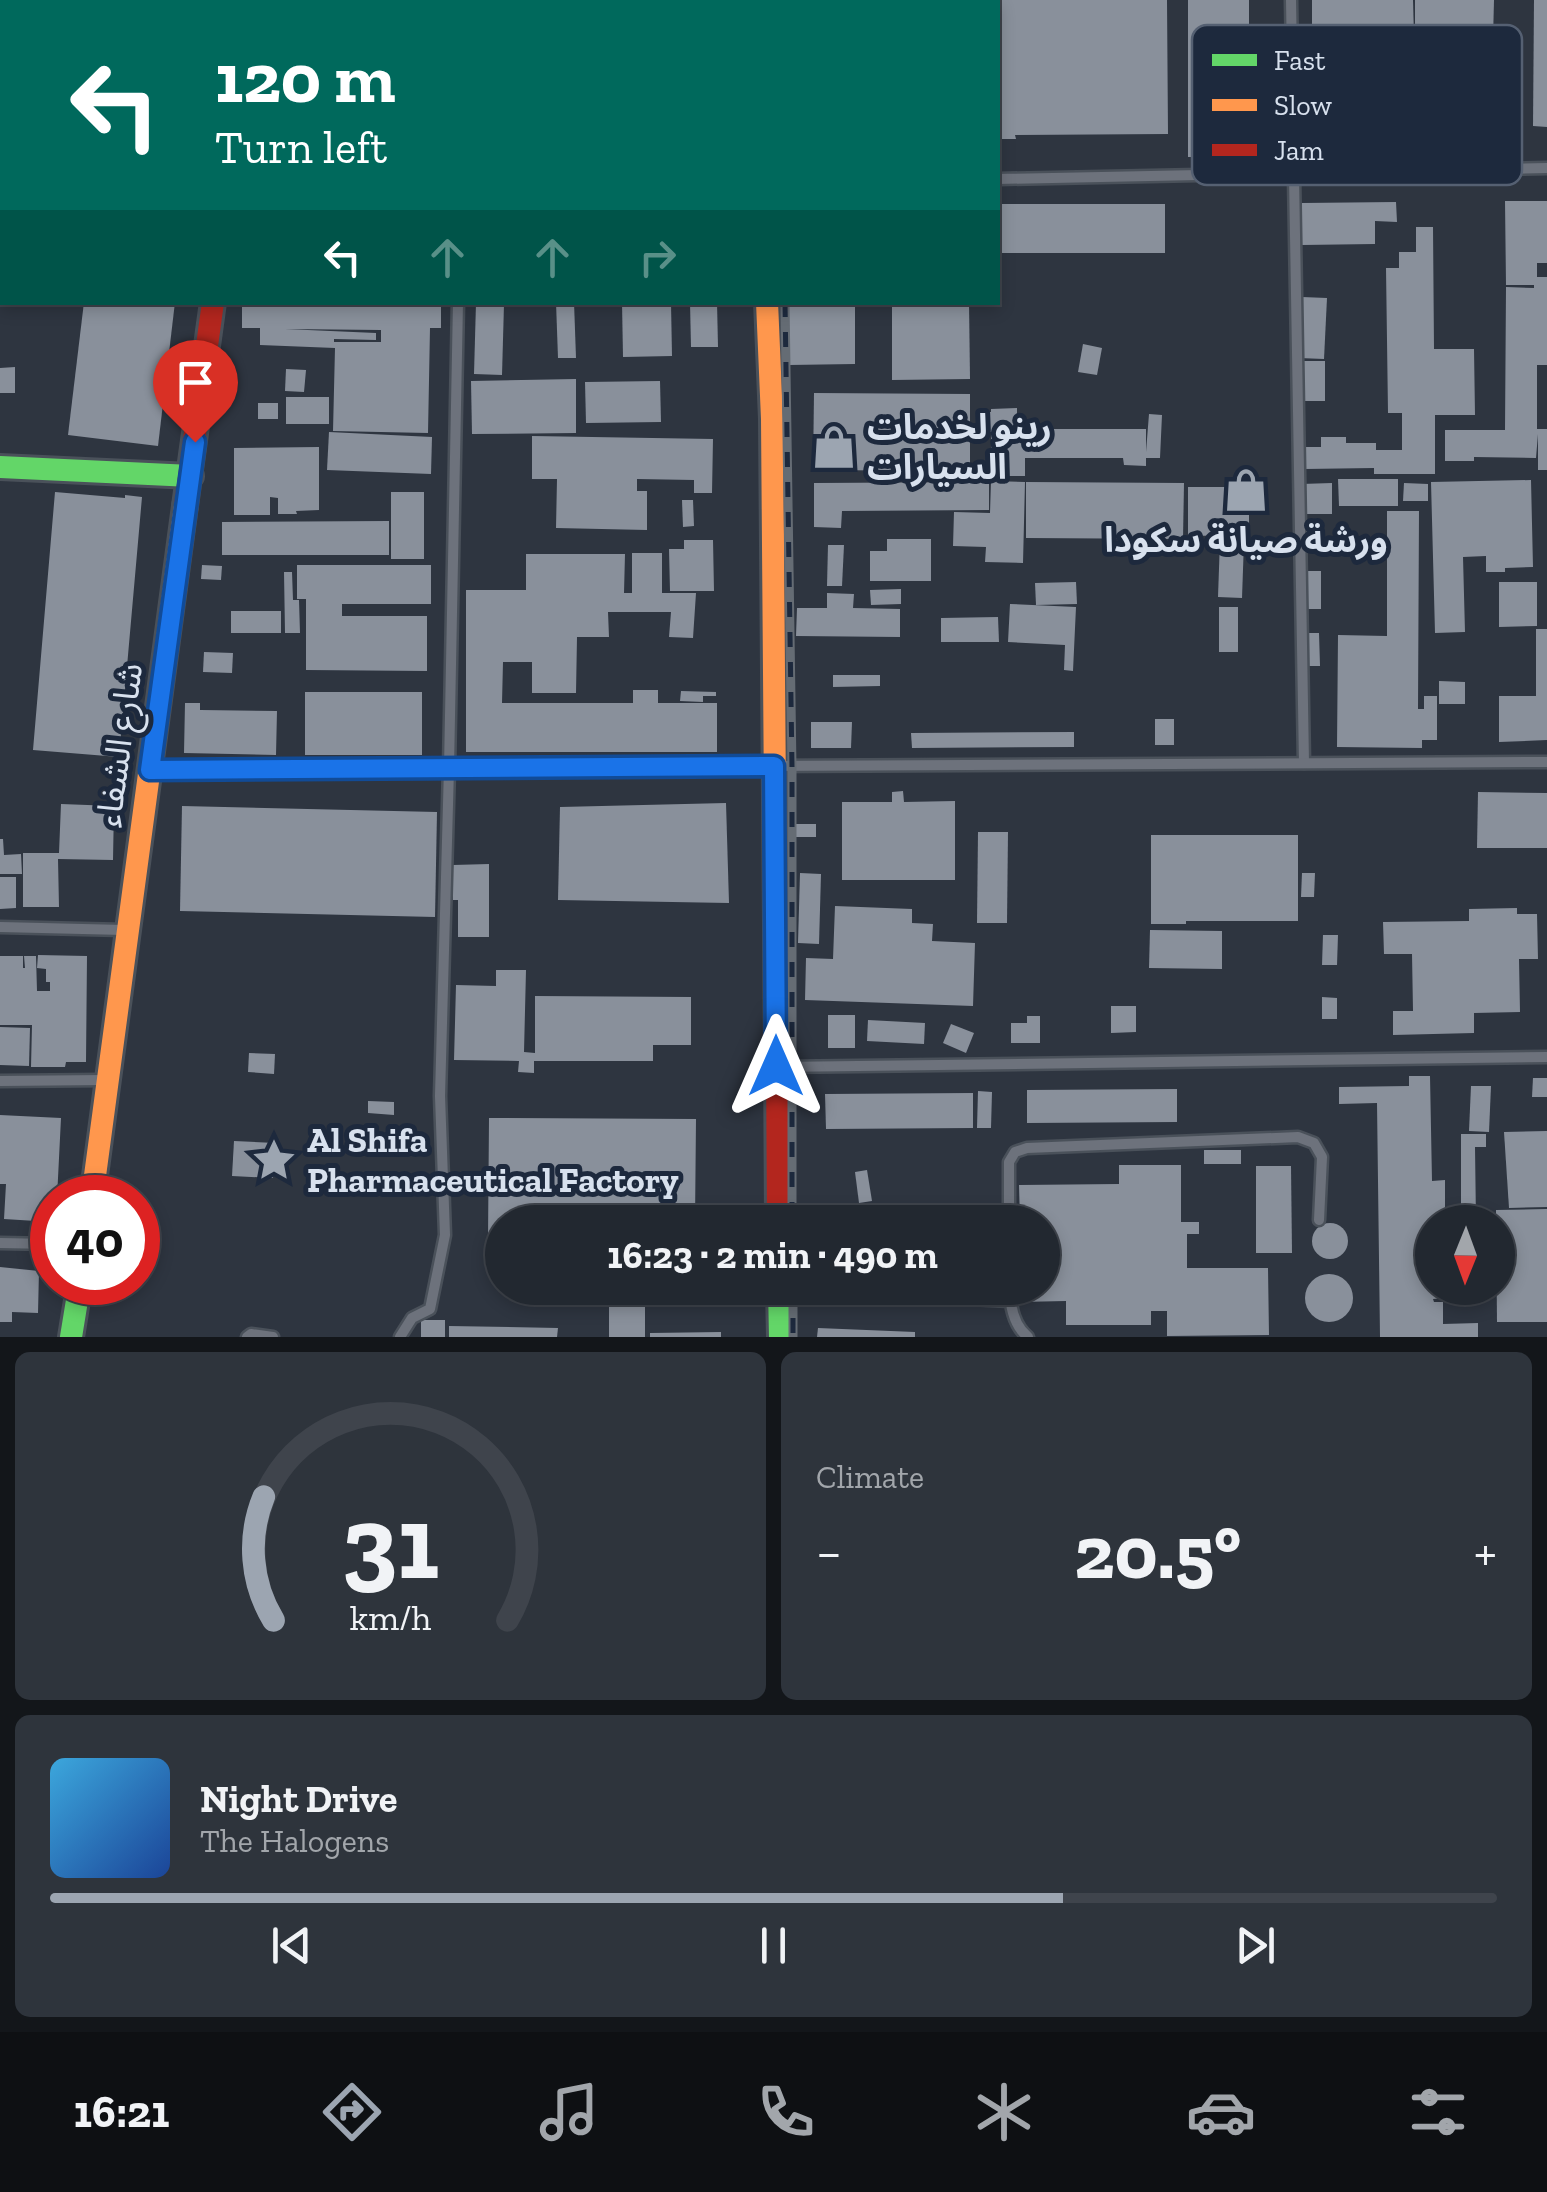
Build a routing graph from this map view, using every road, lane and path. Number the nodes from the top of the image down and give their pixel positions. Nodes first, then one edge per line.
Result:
1 (1291, 0) edge
2 (1291, 25) edge
3 (1522, 168) edge
4 (1547, 168) edge
5 (1192, 175) edge
6 (1000, 179) edge
7 (1294, 185) edge
8 (214, 305) edge
9 (458, 305) edge
10 (768, 305) edge
11 (0, 468) edge
12 (190, 476) junction
13 (1547, 762) edge
14 (1304, 763) junction
15 (774, 766) junction
16 (449, 768) junction
17 (150, 770) junction
18 (0, 927) edge
19 (130, 930) junction
20 (1547, 1057) edge
21 (776, 1066) junction
22 (110, 1080) junction
23 (0, 1081) edge
24 (96, 1175) edge
25 (778, 1205) edge
26 (1009, 1205) edge
27 (1319, 1220) dead end
28 (0, 1242) edge
29 (30, 1243) edge
30 (76, 1305) edge
31 (780, 1305) edge
32 (1011, 1305) edge
33 (71, 1337) edge
34 (247, 1337) edge
35 (273, 1337) edge
36 (400, 1337) edge
37 (780, 1337) edge
38 (1028, 1337) edge

1 - 2 lane
3 - 4 lane
5 - 6 lane
7 - 14 lane
8 - 12 street, شارع الشفاء
9 - 16 lane
10 - 15 street
11 - 12 street
12 - 17 street, شارع الشفاء
13 - 14 lane
14 - 15 lane
15 - 16 lane
15 - 21 street
16 - 17 lane
16 - 36 lane
17 - 19 street, شارع الشفاء
18 - 19 lane
19 - 22 street, شارع الشفاء
20 - 21 lane
21 - 25 street
22 - 23 lane
22 - 24 street, شارع الشفاء
26 - 27 lane
28 - 29 lane
30 - 33 street
31 - 37 street
32 - 38 lane
34 - 35 lane

